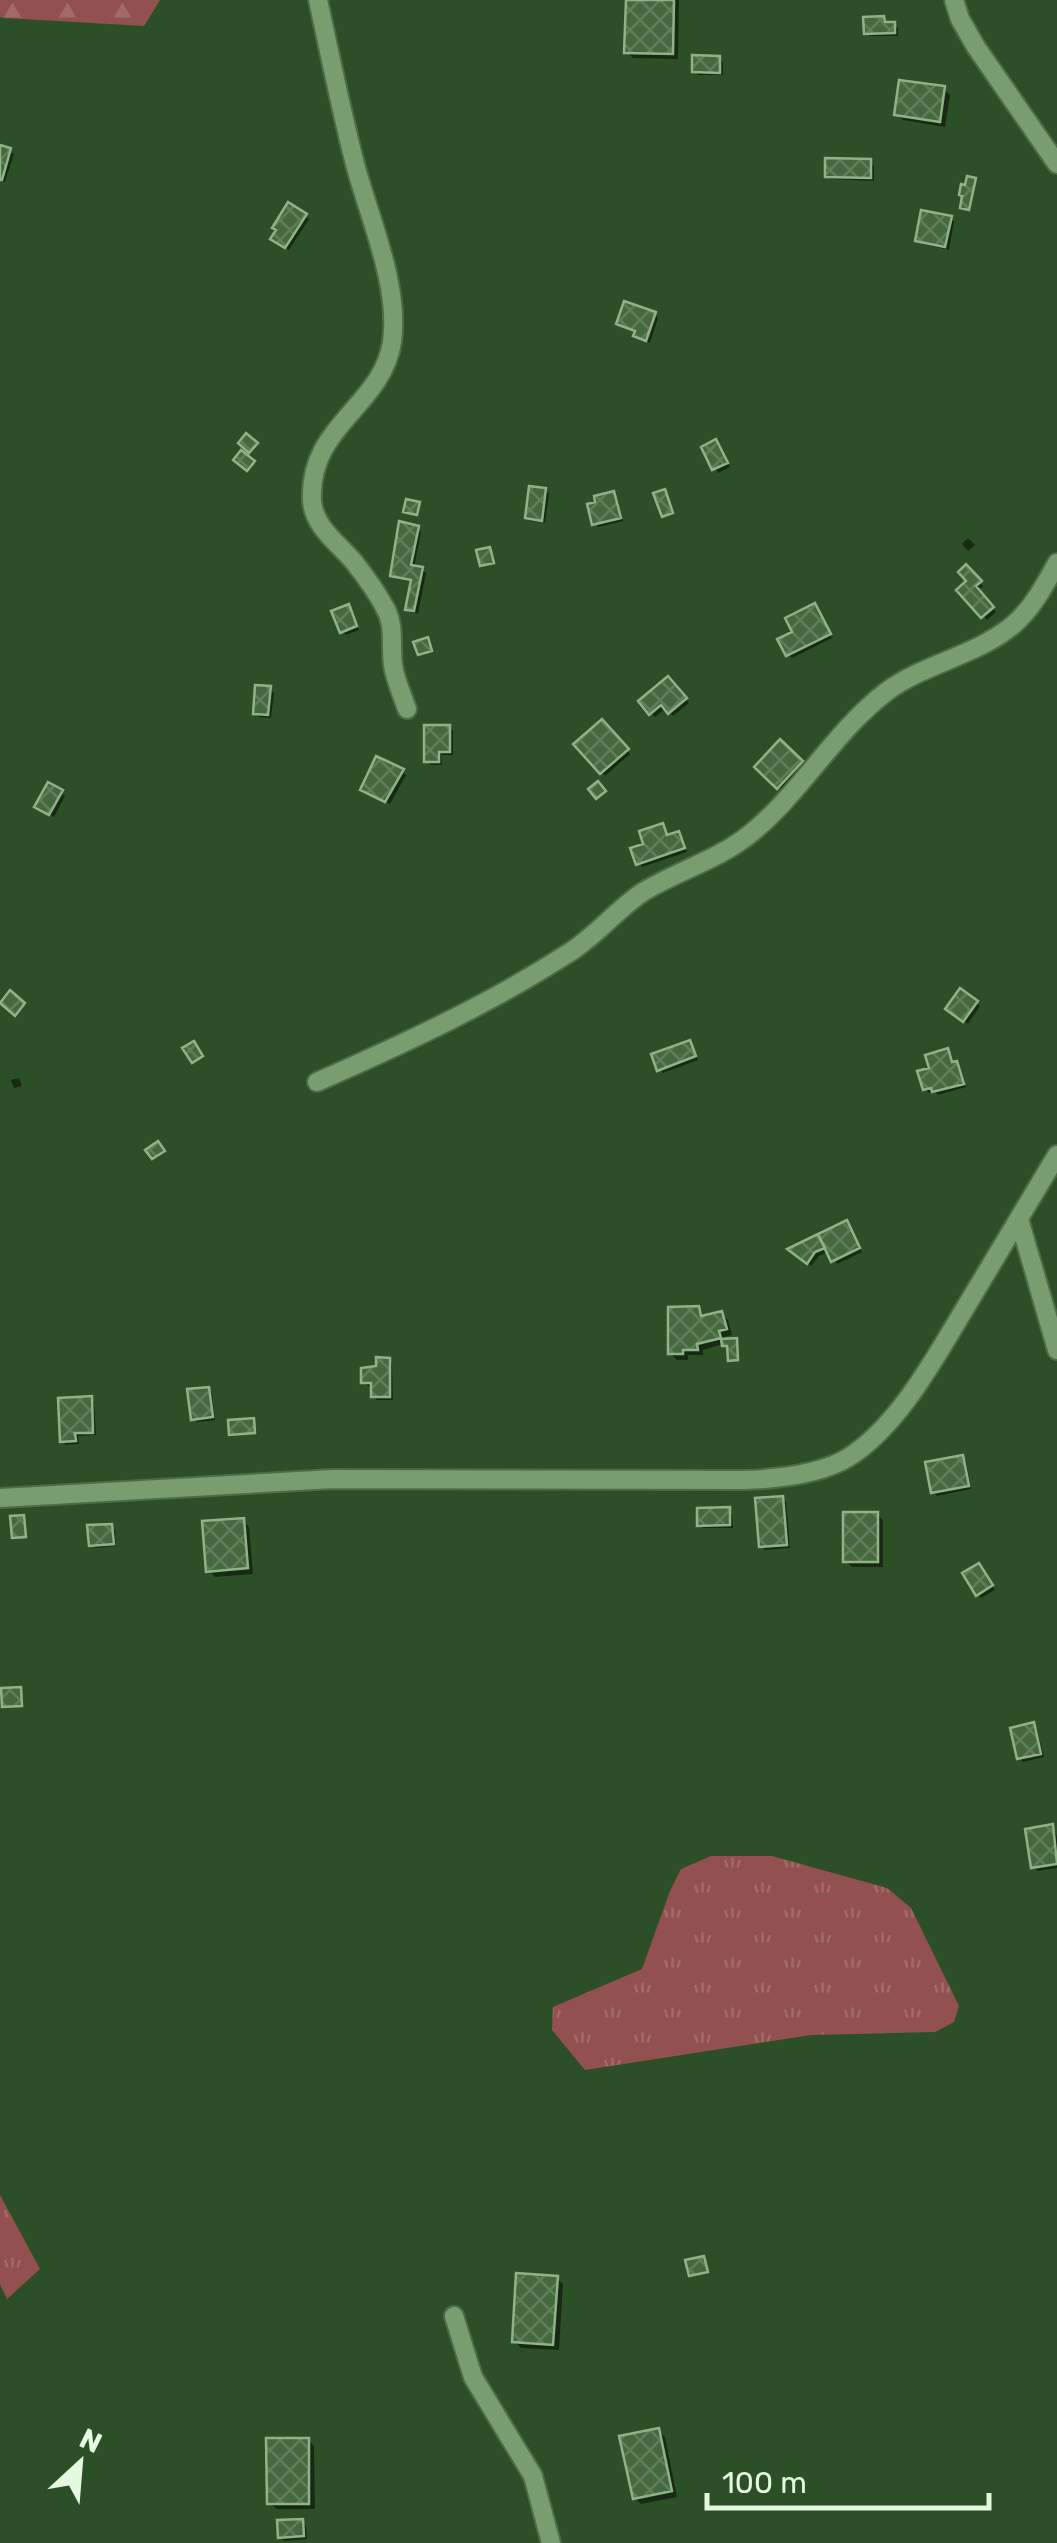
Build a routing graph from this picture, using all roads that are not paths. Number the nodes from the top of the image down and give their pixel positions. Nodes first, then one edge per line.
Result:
1 (318, 0) edge
2 (954, 0) edge
3 (1057, 164) edge
4 (1057, 564) edge
5 (407, 709) dead end
6 (318, 1082) dead end
7 (1057, 1155) edge
8 (1019, 1219) junction
9 (1057, 1350) edge
10 (0, 1498) edge
11 (454, 2316) dead end
12 (551, 2543) edge

1 - 5 street
2 - 3 street
4 - 6 street
7 - 8 street
8 - 9 street
8 - 10 street
11 - 12 street

